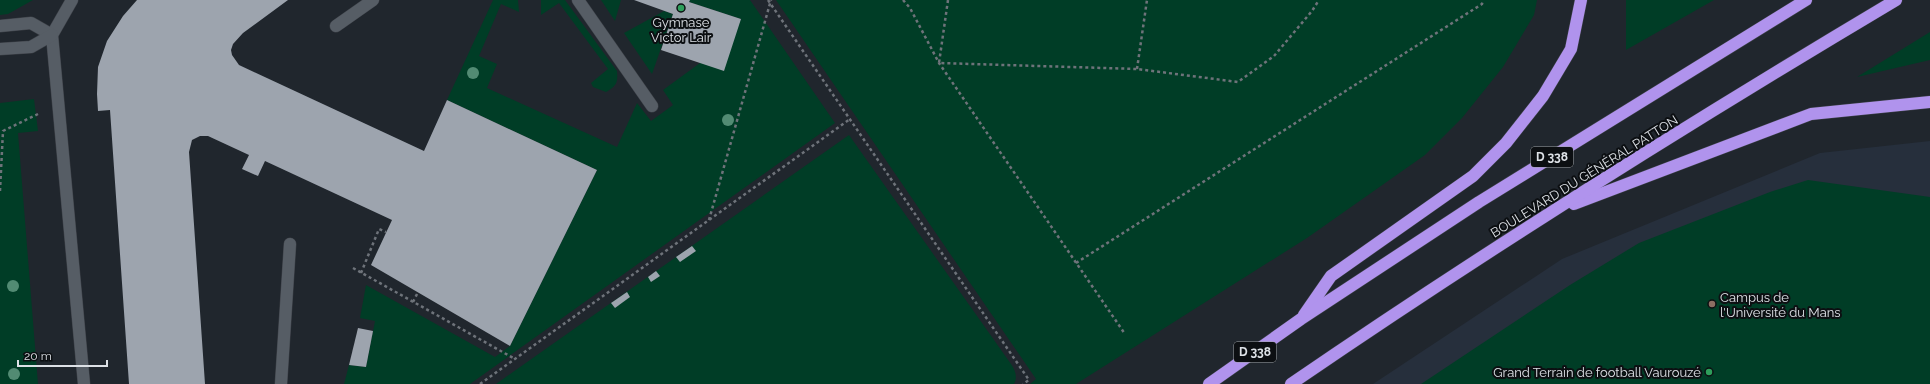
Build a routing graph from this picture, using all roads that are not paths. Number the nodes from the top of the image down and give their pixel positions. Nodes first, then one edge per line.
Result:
1 (72, 0) edge
2 (373, 0) edge
3 (578, 0) edge
4 (1581, 0) edge
5 (1806, 0) edge
6 (1896, 0) edge
7 (0, 26) edge
8 (336, 26) dead end
9 (52, 35) junction
10 (0, 49) edge
11 (1930, 102) edge
12 (652, 106) dead end
13 (1549, 214) junction
14 (290, 244) dead end
15 (1302, 319) junction
16 (84, 384) edge
17 (280, 384) edge
18 (1209, 384) edge
19 (1291, 384) edge

1 - 9 lane
2 - 8 lane
3 - 12 lane
4 - 15 highway
5 - 15 highway, D 338
6 - 13 highway, BOULEVARD DU GÉNÉRAL PATTON
7 - 9 lane
9 - 10 lane
9 - 16 lane
11 - 13 highway
13 - 19 highway, BOULEVARD DU GÉNÉRAL PATTON
14 - 17 lane
15 - 18 highway, D 338

